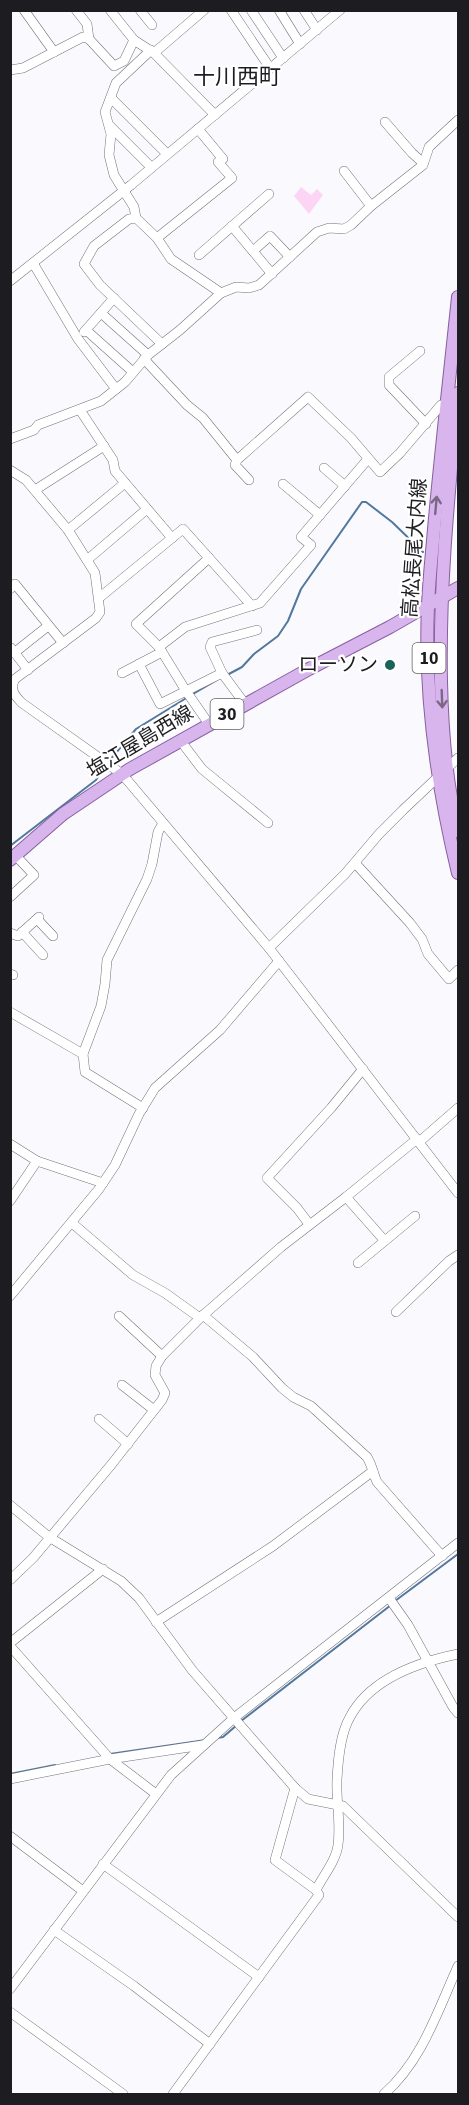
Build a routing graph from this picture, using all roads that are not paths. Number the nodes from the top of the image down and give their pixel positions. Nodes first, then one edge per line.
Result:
1 (24, 10) edge
2 (76, 10) edge
3 (110, 10) edge
4 (140, 10) edge
5 (204, 10) edge
6 (231, 10) edge
7 (251, 10) edge
8 (279, 10) edge
9 (304, 10) edge
10 (340, 10) edge
11 (152, 25) dead end
12 (317, 30) junction
13 (89, 39) junction
14 (134, 39) junction
15 (300, 44) junction
16 (152, 51) junction
17 (54, 52) junction
18 (283, 58) junction
19 (270, 68) junction
20 (10, 70) edge
21 (111, 98) junction
22 (215, 115) junction
23 (459, 120) edge
24 (385, 122) dead end
25 (108, 124) junction
26 (198, 129) junction
27 (167, 154) junction
28 (423, 163) junction
29 (151, 168) junction
30 (344, 171) dead end
31 (123, 191) junction
32 (269, 194) dead end
33 (371, 206) junction
34 (136, 218) junction
35 (232, 226) junction
36 (157, 237) junction
37 (253, 251) junction
38 (199, 255) dead end
39 (290, 257) junction
40 (33, 263) junction
41 (272, 274) junction
42 (10, 281) edge
43 (221, 293) junction
44 (459, 297) edge
45 (114, 298) junction
46 (101, 313) junction
47 (86, 330) junction
48 (78, 339) junction
49 (162, 344) junction
50 (420, 351) dead end
51 (146, 357) junction
52 (133, 372) junction
53 (116, 389) junction
54 (459, 393) edge
55 (447, 406) junction
56 (80, 410) junction
57 (426, 424) junction
58 (10, 439) edge
59 (104, 446) junction
60 (368, 459) junction
61 (237, 460) junction
62 (324, 468) dead end
63 (12, 473) edge
64 (249, 480) dead end
65 (125, 483) junction
66 (283, 484) dead end
67 (345, 486) junction
68 (35, 490) junction
69 (147, 509) junction
70 (320, 515) junction
71 (68, 530) junction
72 (172, 538) junction
73 (209, 558) junction
74 (87, 560) junction
75 (10, 588) edge
76 (459, 588) edge
77 (99, 598) junction
78 (441, 598) junction
79 (428, 605) junction
80 (252, 606) junction
81 (48, 626) junction
82 (256, 630) dead end
83 (63, 643) junction
84 (160, 649) junction
85 (12, 651) edge
86 (139, 664) junction
87 (28, 670) junction
88 (122, 673) dead end
89 (224, 676) junction
90 (12, 694) edge
91 (188, 695) junction
92 (245, 704) junction
93 (208, 724) junction
94 (180, 740) junction
95 (459, 758) edge
96 (113, 768) junction
97 (447, 768) junction
98 (439, 778) junction
99 (163, 823) junction
100 (268, 823) dead end
101 (459, 831) edge
102 (13, 858) edge
103 (355, 863) junction
104 (459, 873) edge
105 (10, 897) edge
106 (22, 932) junction
107 (10, 933) edge
108 (53, 936) dead end
109 (269, 948) junction
110 (43, 955) dead end
111 (279, 961) junction
112 (459, 970) edge
113 (10, 1012) edge
114 (83, 1053) junction
115 (363, 1069) junction
116 (143, 1108) junction
117 (459, 1108) edge
118 (418, 1141) junction
119 (10, 1144) edge
120 (37, 1161) junction
121 (103, 1183) junction
122 (459, 1193) edge
123 (346, 1197) junction
124 (10, 1201) edge
125 (414, 1216) dead end
126 (72, 1223) junction
127 (309, 1224) junction
128 (384, 1240) junction
129 (459, 1255) edge
130 (358, 1263) dead end
131 (10, 1296) edge
132 (396, 1312) dead end
133 (119, 1317) dead end
134 (201, 1317) junction
135 (162, 1356) junction
136 (122, 1385) dead end
137 (154, 1410) junction
138 (99, 1419) dead end
139 (128, 1444) junction
140 (373, 1472) junction
141 (10, 1505) edge
142 (49, 1537) junction
143 (458, 1544) edge
144 (442, 1556) junction
145 (103, 1569) junction
146 (10, 1580) edge
147 (389, 1598) junction
148 (156, 1622) junction
149 (10, 1645) edge
150 (459, 1654) edge
151 (429, 1662) junction
152 (459, 1713) edge
153 (234, 1718) junction
154 (204, 1744) junction
155 (110, 1759) junction
156 (10, 1779) edge
157 (295, 1788) junction
158 (156, 1794) junction
159 (337, 1803) junction
160 (10, 1836) edge
161 (103, 1864) junction
162 (316, 1890) junction
163 (83, 1892) junction
164 (459, 1917) edge
165 (54, 1930) junction
166 (459, 1966) edge
167 (259, 1977) junction
168 (10, 1989) edge
169 (10, 2012) edge
170 (210, 2044) junction
171 (123, 2094) edge
172 (173, 2094) edge
173 (384, 2094) edge

1 - 17 street
2 - 13 street
3 - 14 street
4 - 11 street
5 - 16 street
6 - 19 street
7 - 18 street
8 - 15 street
9 - 12 street
10 - 12 street
12 - 15 street
13 - 14 street
13 - 17 street
14 - 16 street
15 - 18 street
16 - 21 street
16 - 22 street
17 - 20 street
18 - 19 street
19 - 22 street
21 - 25 street
21 - 27 street
22 - 26 street
23 - 28 street
24 - 28 street
25 - 29 street
25 - 31 street
26 - 27 street
26 - 36 street
27 - 29 street
28 - 33 street
29 - 31 street
30 - 33 street
31 - 34 street
31 - 40 street
32 - 35 street
33 - 39 street
34 - 36 street
34 - 45 street
35 - 37 street
35 - 38 street
36 - 43 street
37 - 39 street
37 - 41 street
39 - 41 street
40 - 42 street
40 - 48 street
41 - 43 street
43 - 49 street
44 - 55 main road, 高松長尾大内線 / 10
45 - 46 street
45 - 49 street
46 - 47 street
46 - 51 street
47 - 48 street
47 - 52 street
48 - 53 street
49 - 51 street
50 - 57 street
51 - 52 street
51 - 61 street
52 - 53 street
53 - 56 street
54 - 78 main road, 高松長尾大内線 / 10
55 - 57 street
79 -> 55 main road, 高松長尾大内線 / 10
56 - 58 street
56 - 59 street
57 - 60 street
59 - 65 street
59 - 68 street
60 - 61 street
60 - 67 street
61 - 64 street
62 - 67 street
63 - 68 street
65 - 69 street
65 - 71 street
66 - 70 street
67 - 70 street
68 - 71 street
69 - 72 street
69 - 74 street
70 - 80 street
71 - 74 street
72 - 73 street
72 - 77 street
73 - 80 street
73 - 84 street
74 - 77 street
75 - 81 street
76 - 78 main road, 塩江屋島西線 / 30
77 - 83 street
78 - 79 main road, 塩江屋島西線 / 30
78 -> 97 main road, 高松長尾大内線 / 10
79 - 92 main road, 塩江屋島西線 / 30
79 - 98 main road, 高松長尾大内線 / 10
80 - 84 street
81 - 83 street
81 - 85 street
82 - 89 street
83 - 87 street
84 - 86 street
84 - 91 street
85 - 87 street
86 - 88 street
86 - 91 street
87 - 90 street
89 - 91 street
89 - 92 street
90 - 96 street
91 - 93 street
92 - 93 main road, 塩江屋島西線 / 30
93 - 94 main road, 塩江屋島西線 / 30
94 - 96 main road, 塩江屋島西線 / 30
94 - 100 street
95 - 97 street
96 - 99 street
96 - 102 main road, 塩江屋島西線 / 30
97 - 98 street
97 - 101 main road, 高松長尾大内線 / 10
98 - 103 street
98 - 104 main road, 高松長尾大内線 / 10
99 - 109 street
99 - 114 street
102 - 105 street
103 - 109 street
103 - 112 street
106 - 107 street
106 - 108 street
106 - 110 street
109 - 111 street
111 - 115 street
111 - 116 street
113 - 114 street
114 - 116 street
115 - 118 street
115 - 127 street
116 - 121 street
117 - 118 street
118 - 122 street
118 - 123 street
119 - 120 street
120 - 121 street
120 - 124 street
121 - 126 street
123 - 127 street
123 - 128 street
125 - 128 street
126 - 131 street
126 - 134 street
127 - 134 street
128 - 130 street
129 - 132 street
133 - 135 street
134 - 135 street
134 - 140 street
135 - 137 street
136 - 137 street
137 - 139 street
138 - 139 street
139 - 142 street
140 - 144 street
140 - 148 street
141 - 142 street
142 - 145 street
142 - 146 street
143 - 144 street
144 - 147 street
145 - 148 street
145 - 149 street
147 - 151 street
147 - 153 street
148 - 153 street
149 - 155 street
150 - 151 street
151 - 152 street
151 - 159 street
153 - 154 street
153 - 157 street
154 - 155 street
154 - 158 street
155 - 156 street
155 - 158 street
157 - 159 street
157 - 162 street
158 - 161 street
159 - 162 street
159 - 164 street
160 - 163 street
161 - 163 street
161 - 167 street
162 - 167 street
163 - 165 street
165 - 168 street
165 - 170 street
166 - 173 street
167 - 170 street
169 - 171 street
170 - 172 street

